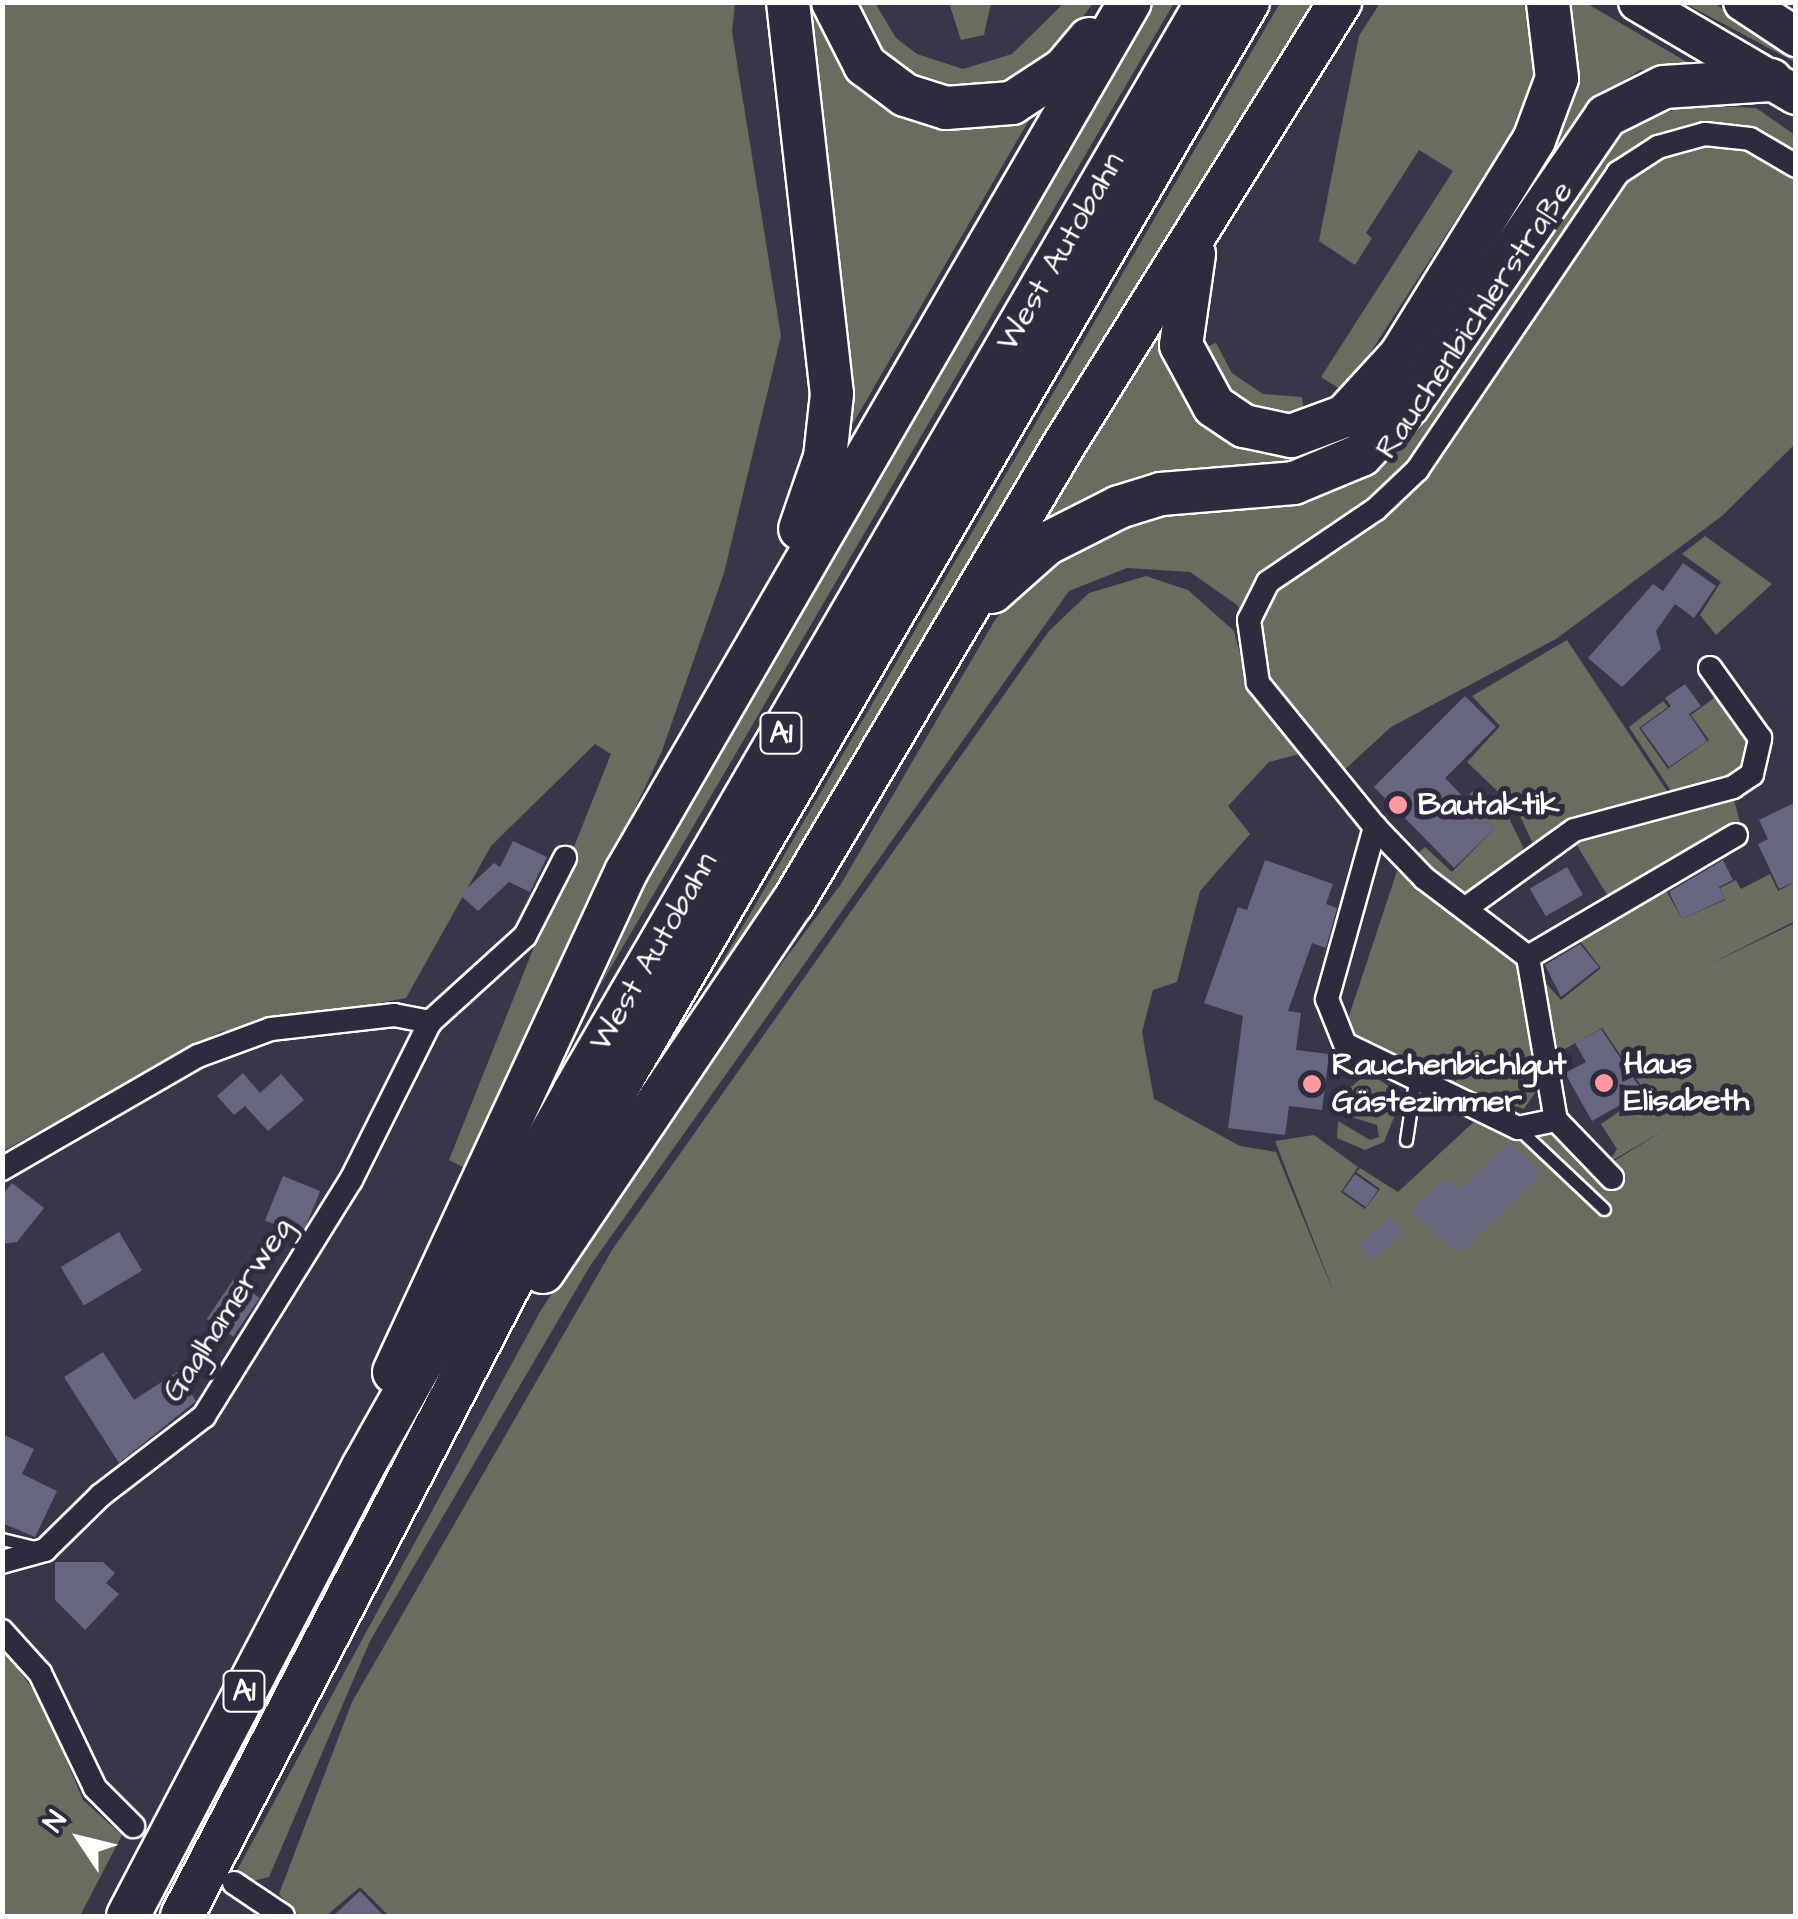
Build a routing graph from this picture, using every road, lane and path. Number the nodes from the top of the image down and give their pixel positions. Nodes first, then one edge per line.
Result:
1 (788, 2) edge
2 (833, 2) edge
3 (1116, 2) edge
4 (1130, 2) edge
5 (1207, 2) edge
6 (1248, 2) edge
7 (1340, 2) edge
8 (1548, 2) edge
9 (1638, 2) edge
10 (1743, 2) edge
11 (1796, 37) edge
12 (1783, 88) edge
13 (1796, 166) edge
14 (1200, 224) junction
15 (787, 591) junction
16 (963, 612) junction
17 (1710, 668) dead end
18 (1375, 827) junction
19 (1736, 835) dead end
20 (565, 858) dead end
21 (1466, 908) junction
22 (1528, 957) junction
23 (430, 1022) junction
24 (1415, 1081) junction
25 (1556, 1120) junction
26 (1518, 1128) junction
27 (1406, 1140) dead end
28 (2, 1169) edge
29 (1612, 1178) dead end
30 (1604, 1210) dead end
31 (469, 1364) junction
32 (363, 1468) junction
33 (2, 1539) edge
34 (46, 1550) junction
35 (2, 1562) edge
36 (2, 1631) edge
37 (133, 1826) dead end
38 (234, 1883) dead end
39 (128, 1916) edge
40 (182, 1916) edge
41 (282, 1916) edge

1 - 15 highway
2 - 3 highway
4 - 15 highway
5 - 32 highway, West Autobahn / A1
6 - 31 highway, West Autobahn / A1
7 - 14 highway
8 - 14 highway
9 - 12 main road
10 - 11 main road
12 - 16 highway
13 - 18 street, Rauchenbichlerstraße
14 - 16 highway
15 - 32 highway
16 - 31 highway
17 - 21 street
18 - 21 street, Rauchenbichlerstraße
18 - 24 street
19 - 22 street
20 - 23 street, Gaglhamerweg
21 - 22 street, Rauchenbichlerstraße
22 - 25 street
23 - 28 street
23 - 34 street, Gaglhamerweg
24 - 26 street
24 - 27 lane
25 - 26 street
25 - 29 street
26 - 30 lane
31 - 40 highway, West Autobahn / A1
32 - 39 highway, West Autobahn / A1
33 - 34 lane
34 - 35 street, Gaglhamerweg
36 - 37 street
38 - 41 street

